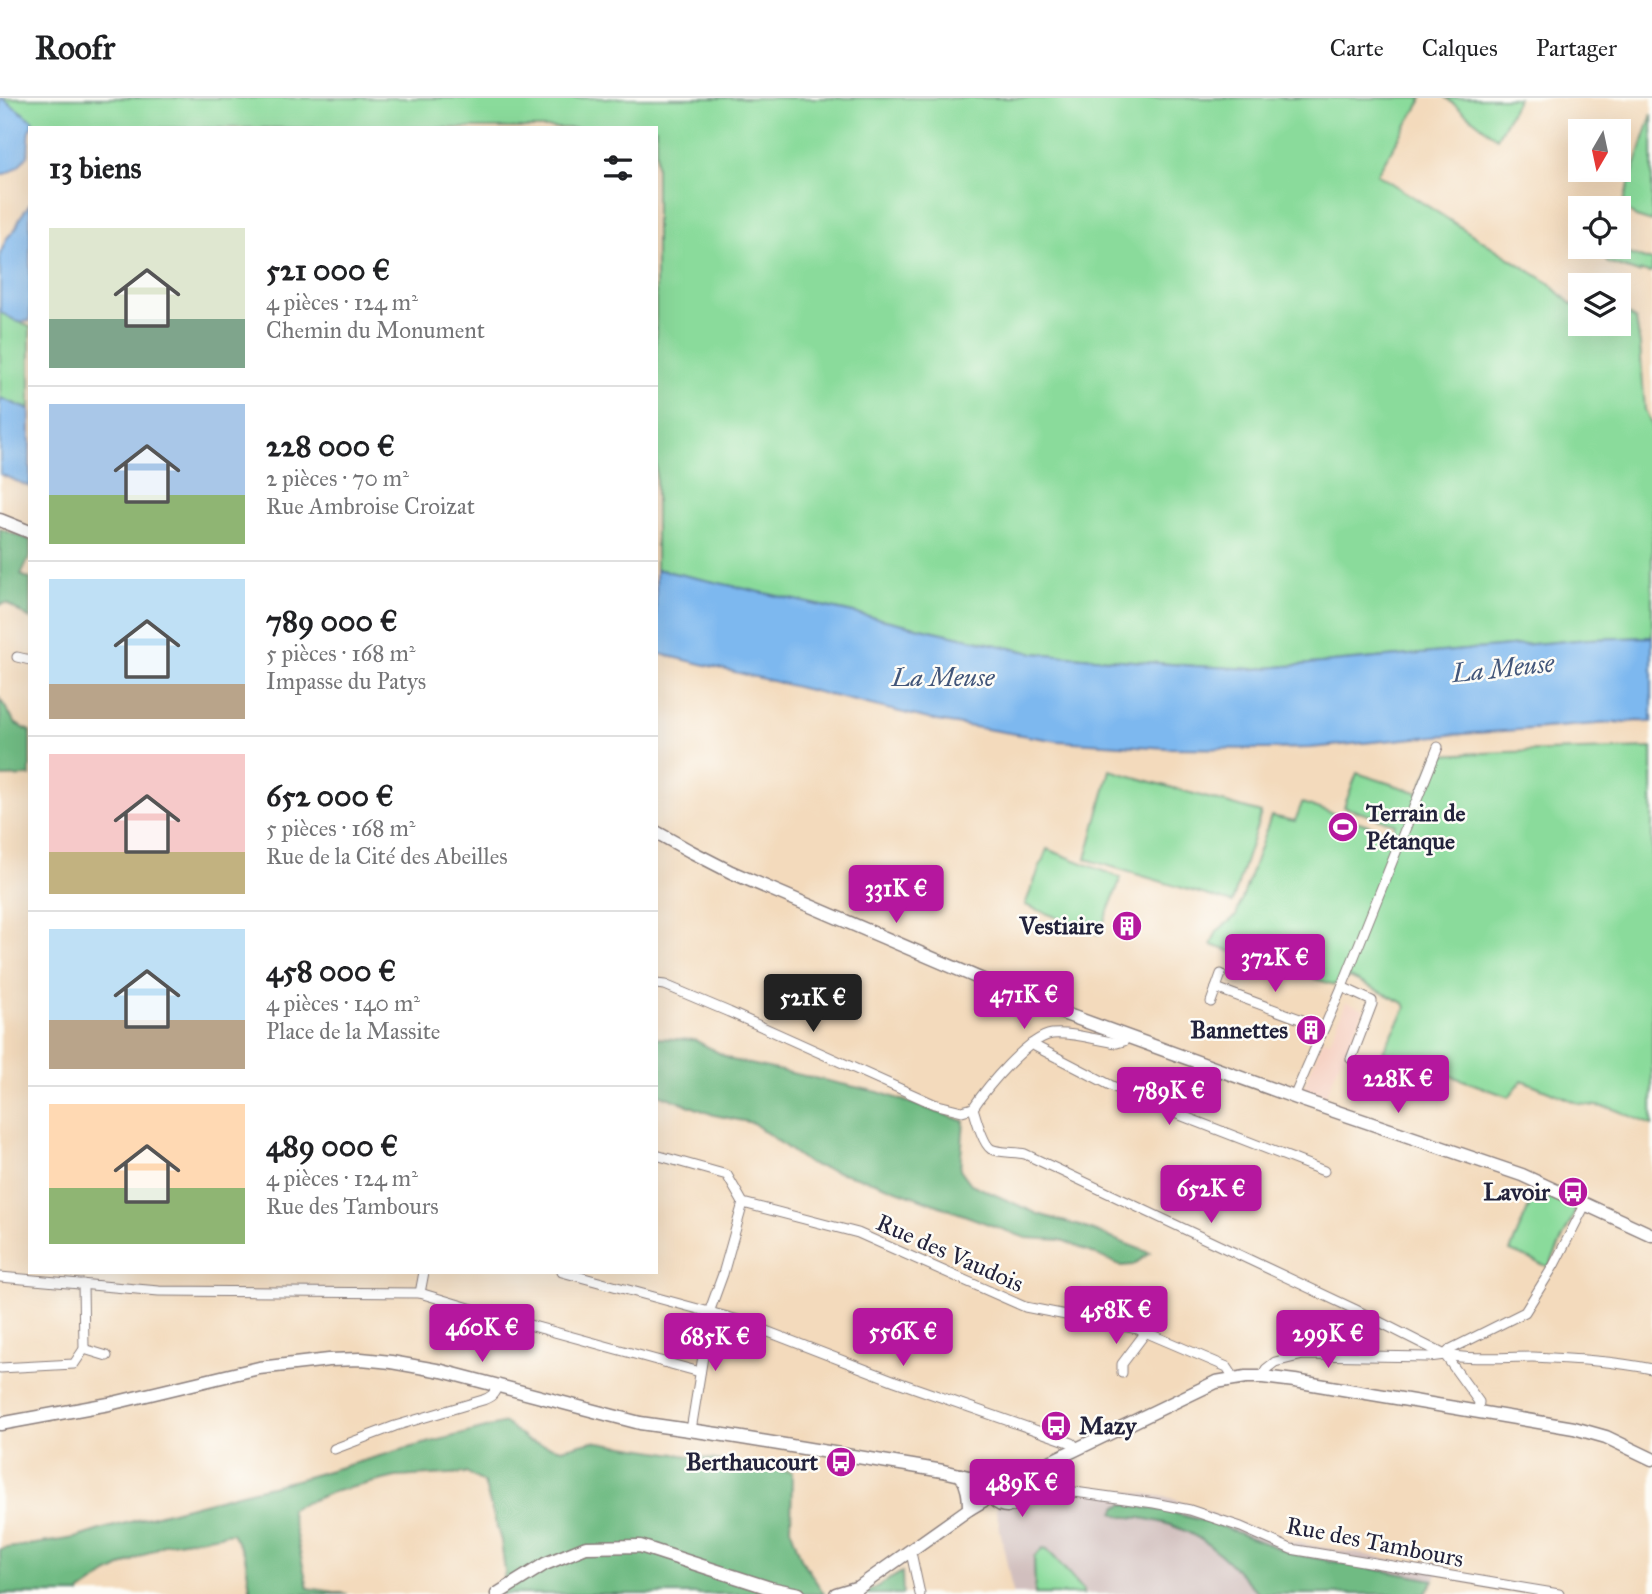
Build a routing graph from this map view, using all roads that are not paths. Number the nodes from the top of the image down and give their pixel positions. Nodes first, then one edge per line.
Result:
1 (0, 520) edge
2 (28, 530) edge
3 (16, 657) dead end
4 (28, 660) edge
5 (1438, 747) dead end
6 (658, 833) edge
7 (1222, 974) dead end
8 (658, 984) edge
9 (1342, 987) junction
10 (1216, 988) junction
11 (1211, 1002) dead end
12 (1324, 1028) junction
13 (1126, 1037) junction
14 (1031, 1044) junction
15 (1351, 1059) dead end
16 (1294, 1097) junction
17 (973, 1108) junction
18 (658, 1156) edge
19 (1324, 1171) dead end
20 (743, 1203) junction
21 (1585, 1205) junction
22 (1652, 1235) edge
23 (424, 1274) edge
24 (569, 1274) edge
25 (0, 1277) edge
26 (83, 1284) junction
27 (420, 1293) junction
28 (710, 1312) junction
29 (1146, 1332) junction
30 (84, 1349) junction
31 (1445, 1355) junction
32 (107, 1356) dead end
33 (0, 1368) edge
34 (1652, 1369) edge
35 (700, 1372) junction
36 (1122, 1373) dead end
37 (1263, 1377) junction
38 (1235, 1379) junction
39 (497, 1385) junction
40 (1478, 1411) junction
41 (0, 1424) edge
42 (691, 1430) junction
43 (334, 1449) dead end
44 (1077, 1449) junction
45 (1652, 1460) edge
46 (961, 1475) junction
47 (990, 1482) junction
48 (1022, 1482) junction
49 (991, 1496) junction
50 (969, 1509) junction
51 (909, 1553) junction
52 (497, 1594) edge
53 (799, 1594) edge
54 (836, 1594) edge
55 (920, 1594) edge
56 (1559, 1594) edge

1 - 2 main road
3 - 4 street
5 - 9 street
6 - 13 main road
7 - 10 street
8 - 17 street
9 - 12 street
9 - 15 street
10 - 11 street
10 - 12 street
12 - 16 street
13 - 14 street
13 - 16 main road
14 - 17 street
14 - 19 street
16 - 21 main road
17 - 31 street
18 - 20 street
20 - 28 street
20 - 29 street, Rue des Vaudois
21 - 22 main road
21 - 31 street
23 - 27 street
24 - 28 street
25 - 26 street
26 - 27 street
26 - 30 street
27 - 35 street
28 - 35 street
28 - 44 street
29 - 36 street
29 - 38 street, Rue des Vaudois
30 - 32 street
30 - 33 street
31 - 34 street
31 - 37 street
31 - 40 street
35 - 42 street
37 - 38 main road
37 - 40 main road
38 - 44 main road
39 - 41 main road
39 - 42 main road
39 - 43 street
40 - 45 main road
42 - 46 main road
44 - 48 main road
46 - 47 main road
46 - 50 main road
47 - 48 main road
47 - 49 main road
48 - 49 main road
48 - 56 street, Rue des Tambours
49 - 50 main road
50 - 51 main road
51 - 54 main road
51 - 55 street
52 - 53 main road

